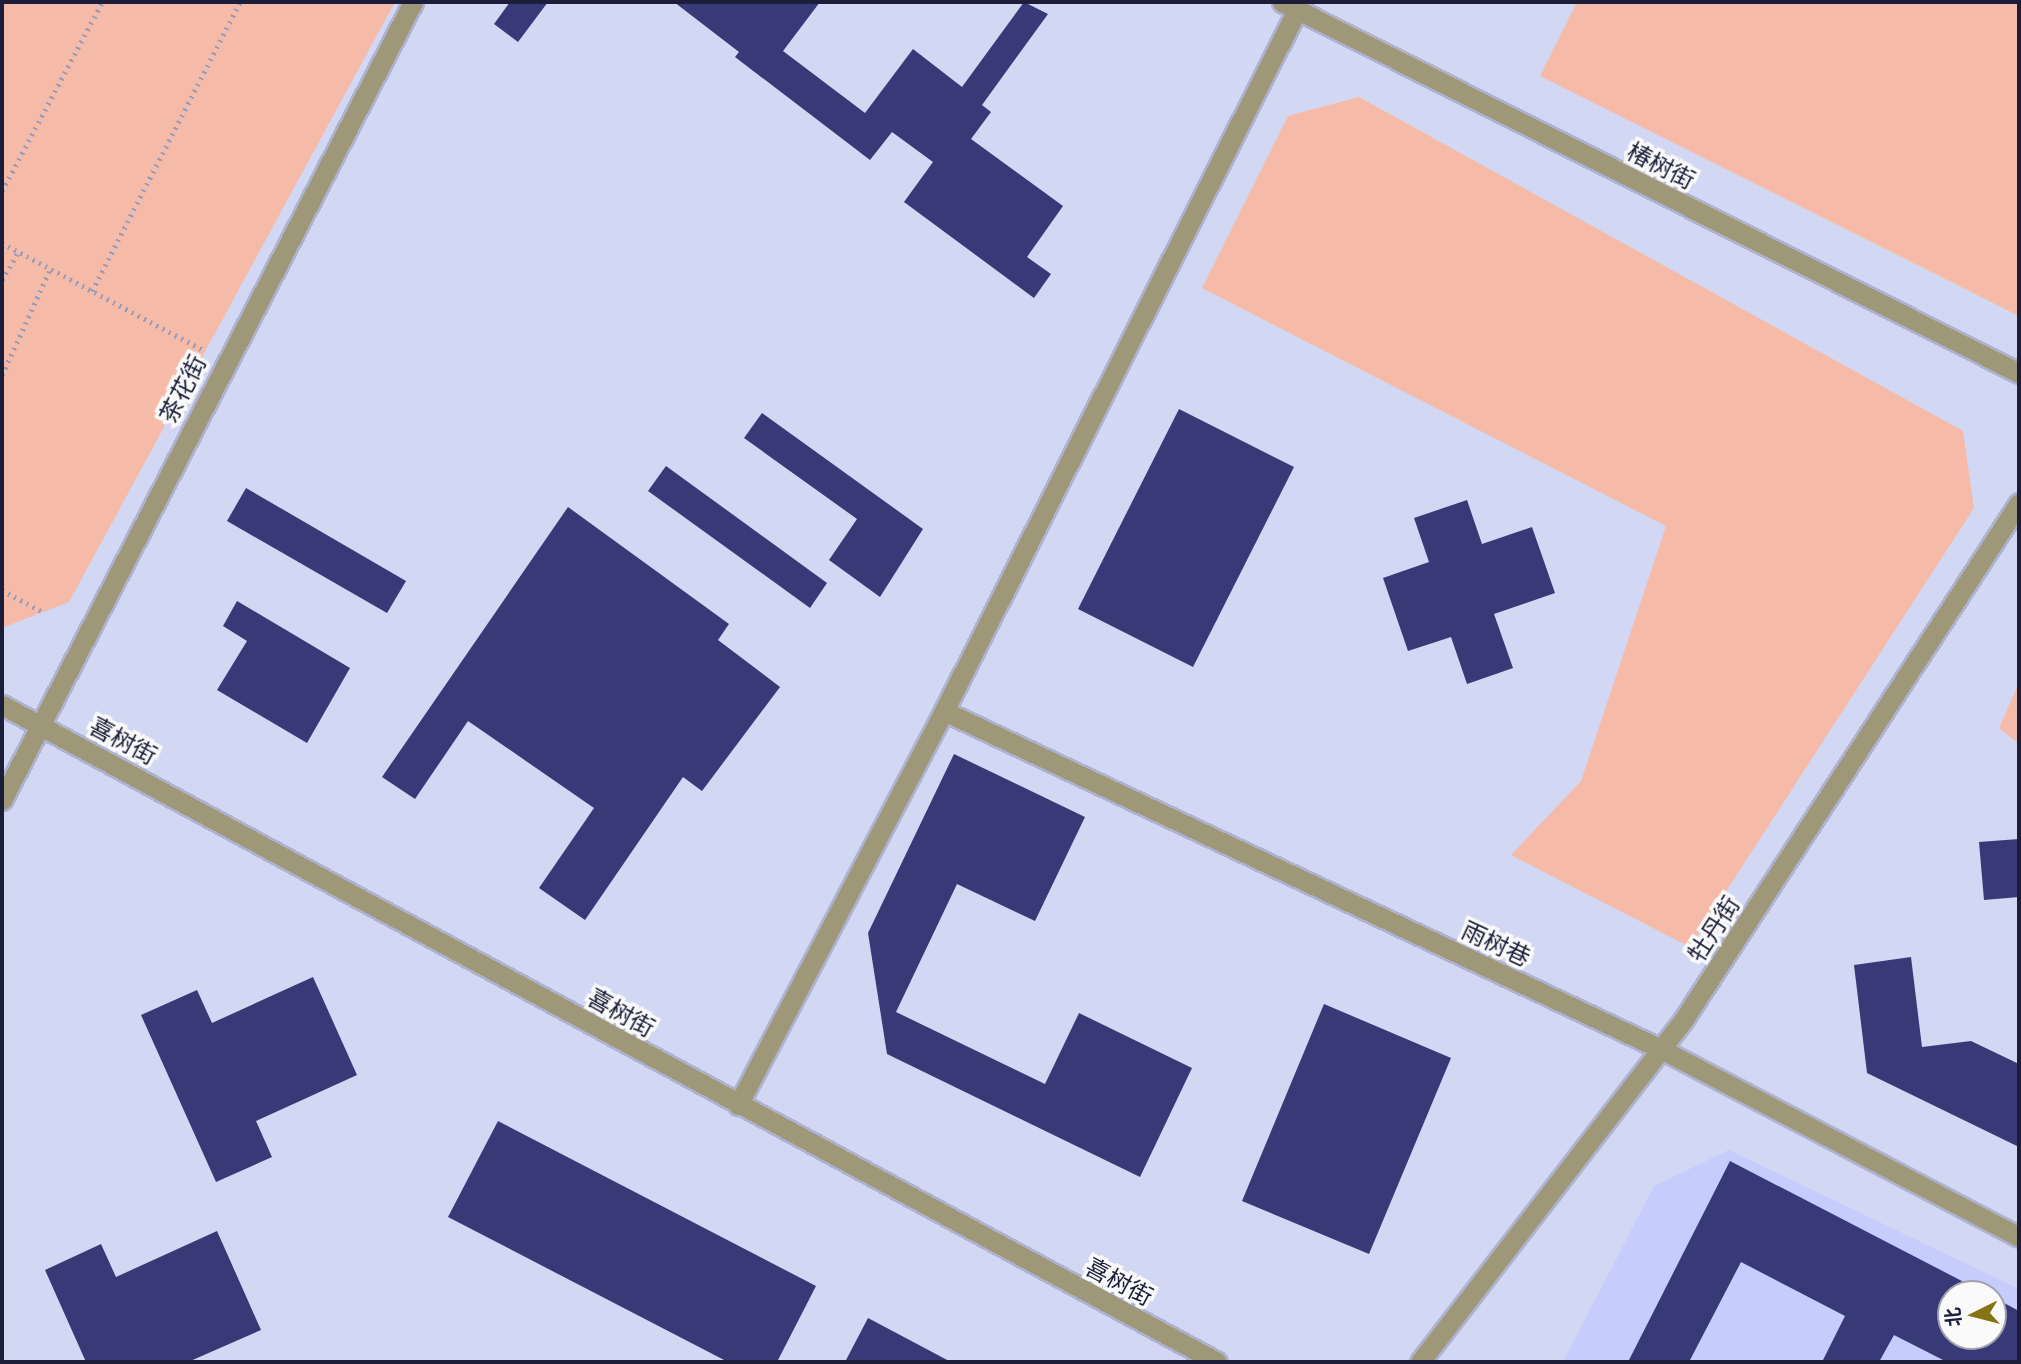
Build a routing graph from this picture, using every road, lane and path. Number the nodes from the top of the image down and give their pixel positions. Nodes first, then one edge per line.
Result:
1 (102, 2) edge
2 (240, 2) edge
3 (413, 2) edge
4 (1289, 6) edge
5 (2, 191) edge
6 (2, 243) edge
7 (18, 252) junction
8 (50, 269) junction
9 (2, 280) edge
10 (92, 291) junction
11 (205, 351) dead end
12 (2019, 373) edge
13 (2, 375) edge
14 (2019, 503) edge
15 (2, 590) edge
16 (43, 612) dead end
17 (2, 705) edge
18 (944, 711) junction
19 (38, 724) junction
20 (2, 800) edge
21 (1661, 1049) junction
22 (738, 1105) junction
23 (2019, 1237) edge
24 (1217, 1362) edge
25 (1420, 1362) edge

1 - 5 path
2 - 10 path
3 - 19 street, 茶花街
4 - 12 street, 椿树街
4 - 18 street
6 - 7 path
7 - 8 path
7 - 9 path
8 - 10 path
8 - 13 path
10 - 11 path
14 - 21 street, 牡丹街
15 - 16 path
17 - 19 street, 喜树街
18 - 21 street, 雨树巷
18 - 22 street
19 - 20 street, 茶花街
19 - 22 street, 喜树街
21 - 23 street, 雨树巷
21 - 25 street, 牡丹街
22 - 24 street, 喜树街

